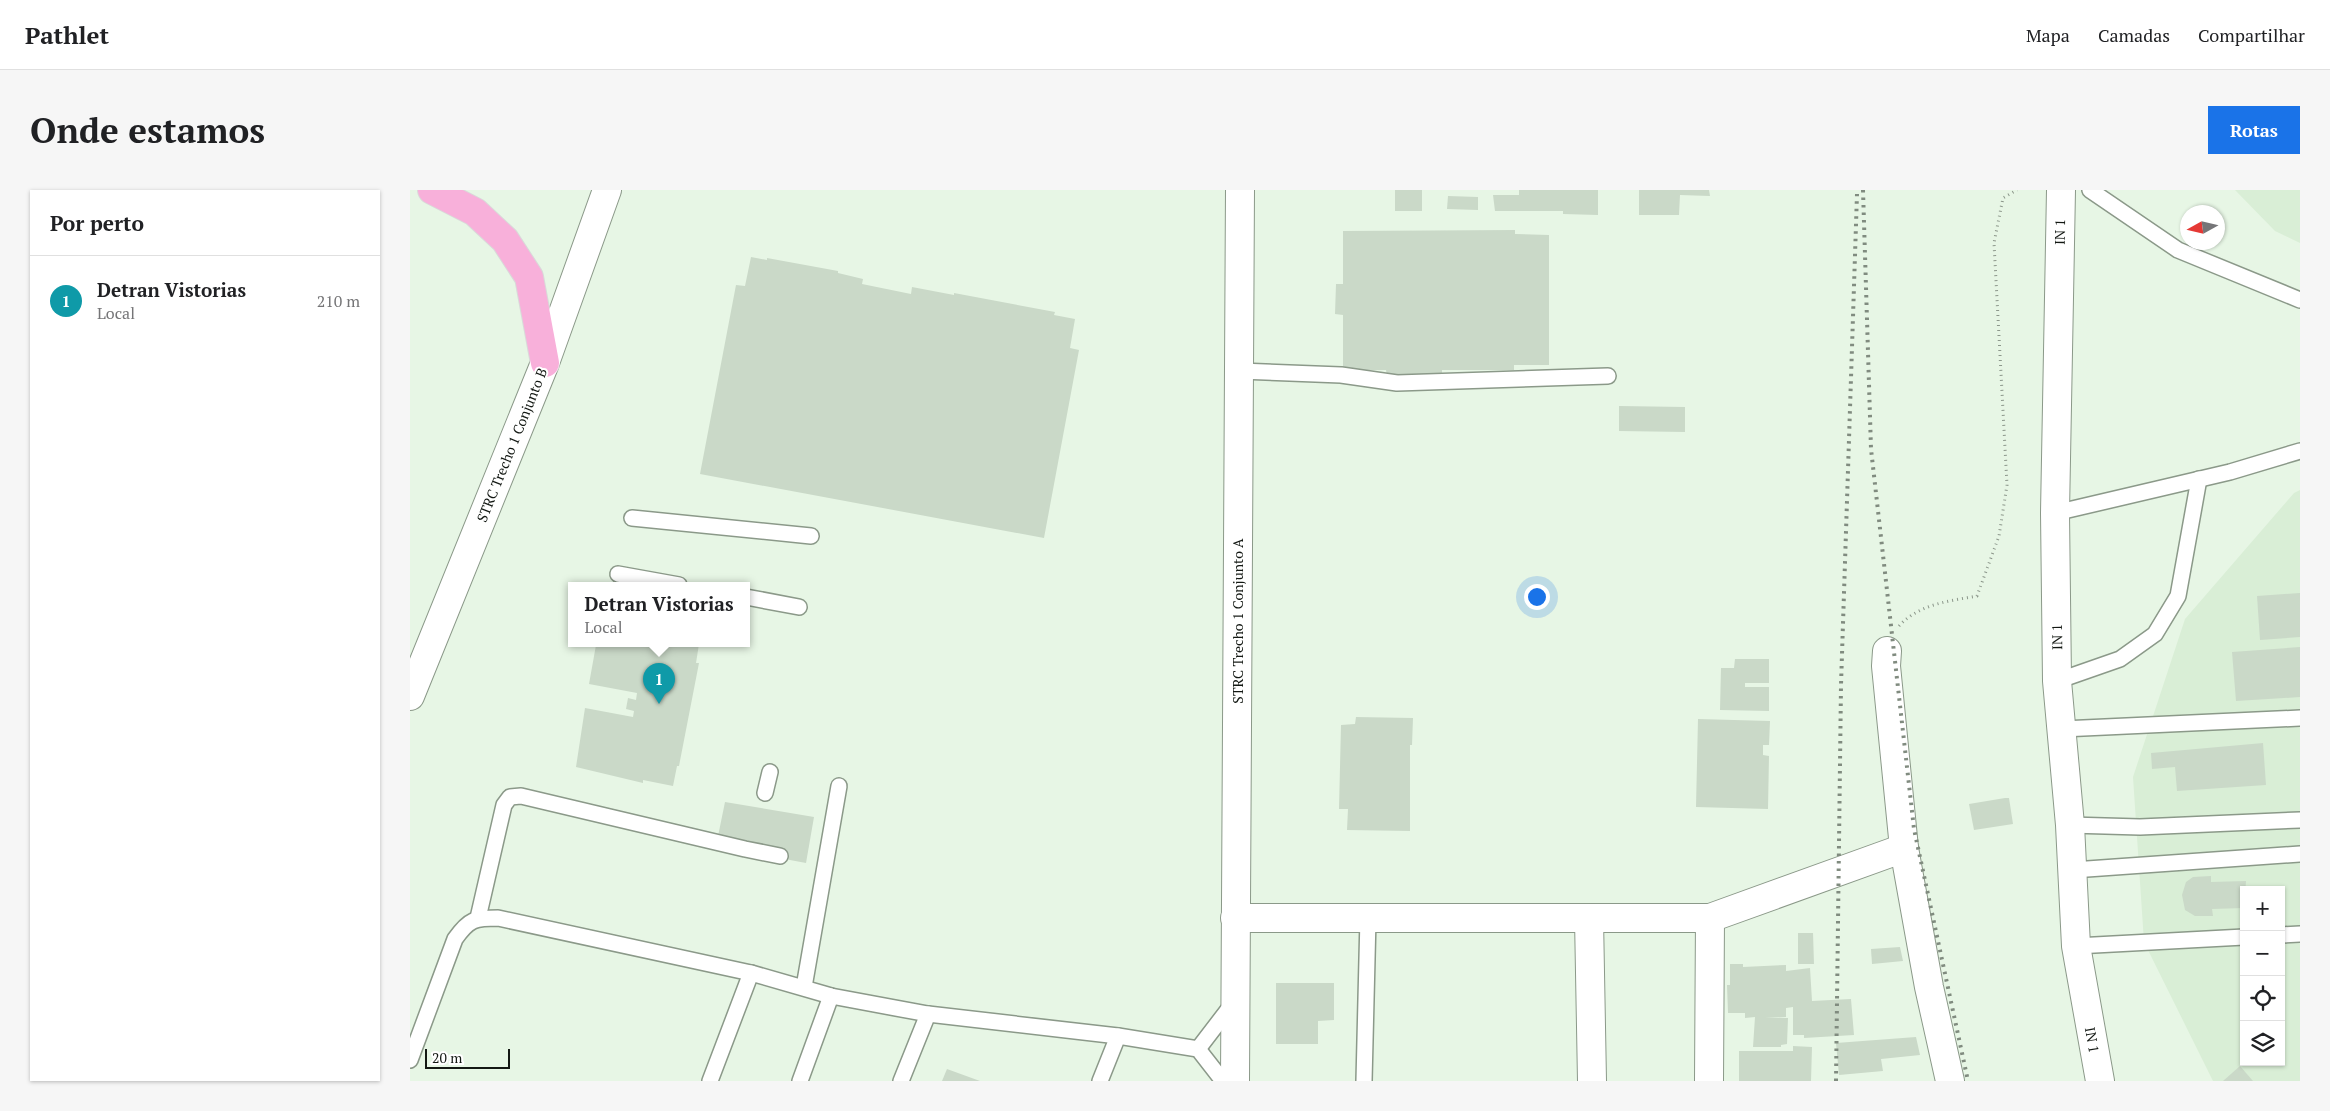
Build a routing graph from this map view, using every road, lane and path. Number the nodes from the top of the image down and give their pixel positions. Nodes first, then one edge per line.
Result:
1 (432, 190) edge
2 (607, 190) edge
3 (1240, 190) edge
4 (2017, 190) edge
5 (2061, 190) edge
6 (2090, 190) edge
7 (2300, 300) edge
8 (545, 363) junction
9 (1240, 372) junction
10 (1608, 376) dead end
11 (2300, 451) edge
12 (2199, 479) junction
13 (2055, 513) junction
14 (632, 518) dead end
15 (811, 536) dead end
16 (618, 574) dead end
17 (662, 582) edge
18 (750, 598) edge
19 (799, 607) dead end
20 (1887, 650) joint
21 (2058, 681) junction
22 (410, 696) edge
23 (2300, 718) edge
24 (2062, 729) junction
25 (770, 772) dead end
26 (839, 786) dead end
27 (765, 793) dead end
28 (2300, 820) edge
29 (2070, 825) junction
30 (1904, 848) junction
31 (2300, 854) edge
32 (780, 856) dead end
33 (2073, 870) junction
34 (478, 918) junction
35 (1235, 918) junction
36 (1368, 918) junction
37 (1589, 918) junction
38 (1710, 918) junction
39 (2300, 934) edge
40 (2285, 935) edge
41 (2240, 937) edge
42 (2076, 946) junction
43 (751, 973) junction
44 (804, 987) junction
45 (831, 996) junction
46 (1236, 999) junction
47 (928, 1014) junction
48 (1118, 1036) junction
49 (1198, 1049) junction
50 (410, 1060) edge
51 (710, 1081) edge
52 (800, 1081) edge
53 (901, 1081) edge
54 (1100, 1081) edge
55 (1223, 1081) edge
56 (1235, 1081) edge
57 (1364, 1081) edge
58 (1592, 1081) edge
59 (1709, 1081) edge
60 (1950, 1081) edge
61 (2100, 1081) edge

1 - 8 highway
2 - 8 street, STRC Trecho 1 Conjunto B
3 - 9 street, STRC Trecho 1 Conjunto A
4 - 20 path
5 - 13 street, IN 1
6 - 7 lane
8 - 22 street, STRC Trecho 1 Conjunto B
9 - 10 lane
9 - 35 street, STRC Trecho 1 Conjunto A
11 - 12 lane
12 - 13 lane
12 - 21 lane
13 - 21 street, IN 1
14 - 15 lane
16 - 17 lane
18 - 19 lane
20 - 30 street
21 - 24 street, IN 1
23 - 24 lane
24 - 29 street, IN 1
25 - 27 lane
26 - 44 lane
28 - 29 lane
29 - 33 street, IN 1
30 - 38 street
30 - 60 street
31 - 33 lane
32 - 34 lane
33 - 42 street, IN 1
34 - 43 lane
34 - 50 lane
35 - 36 street
35 - 46 street, STRC Trecho 1 Conjunto A
36 - 37 street
36 - 57 lane
37 - 38 street
37 - 58 street
38 - 59 street
39 - 40 lane
41 - 42 lane
42 - 61 street, IN 1
43 - 44 lane
43 - 51 lane
44 - 45 lane
45 - 47 lane
45 - 52 lane
46 - 49 lane
46 - 56 street, STRC Trecho 1 Conjunto A
47 - 48 lane
47 - 53 lane
48 - 49 lane
48 - 54 lane
49 - 55 lane

